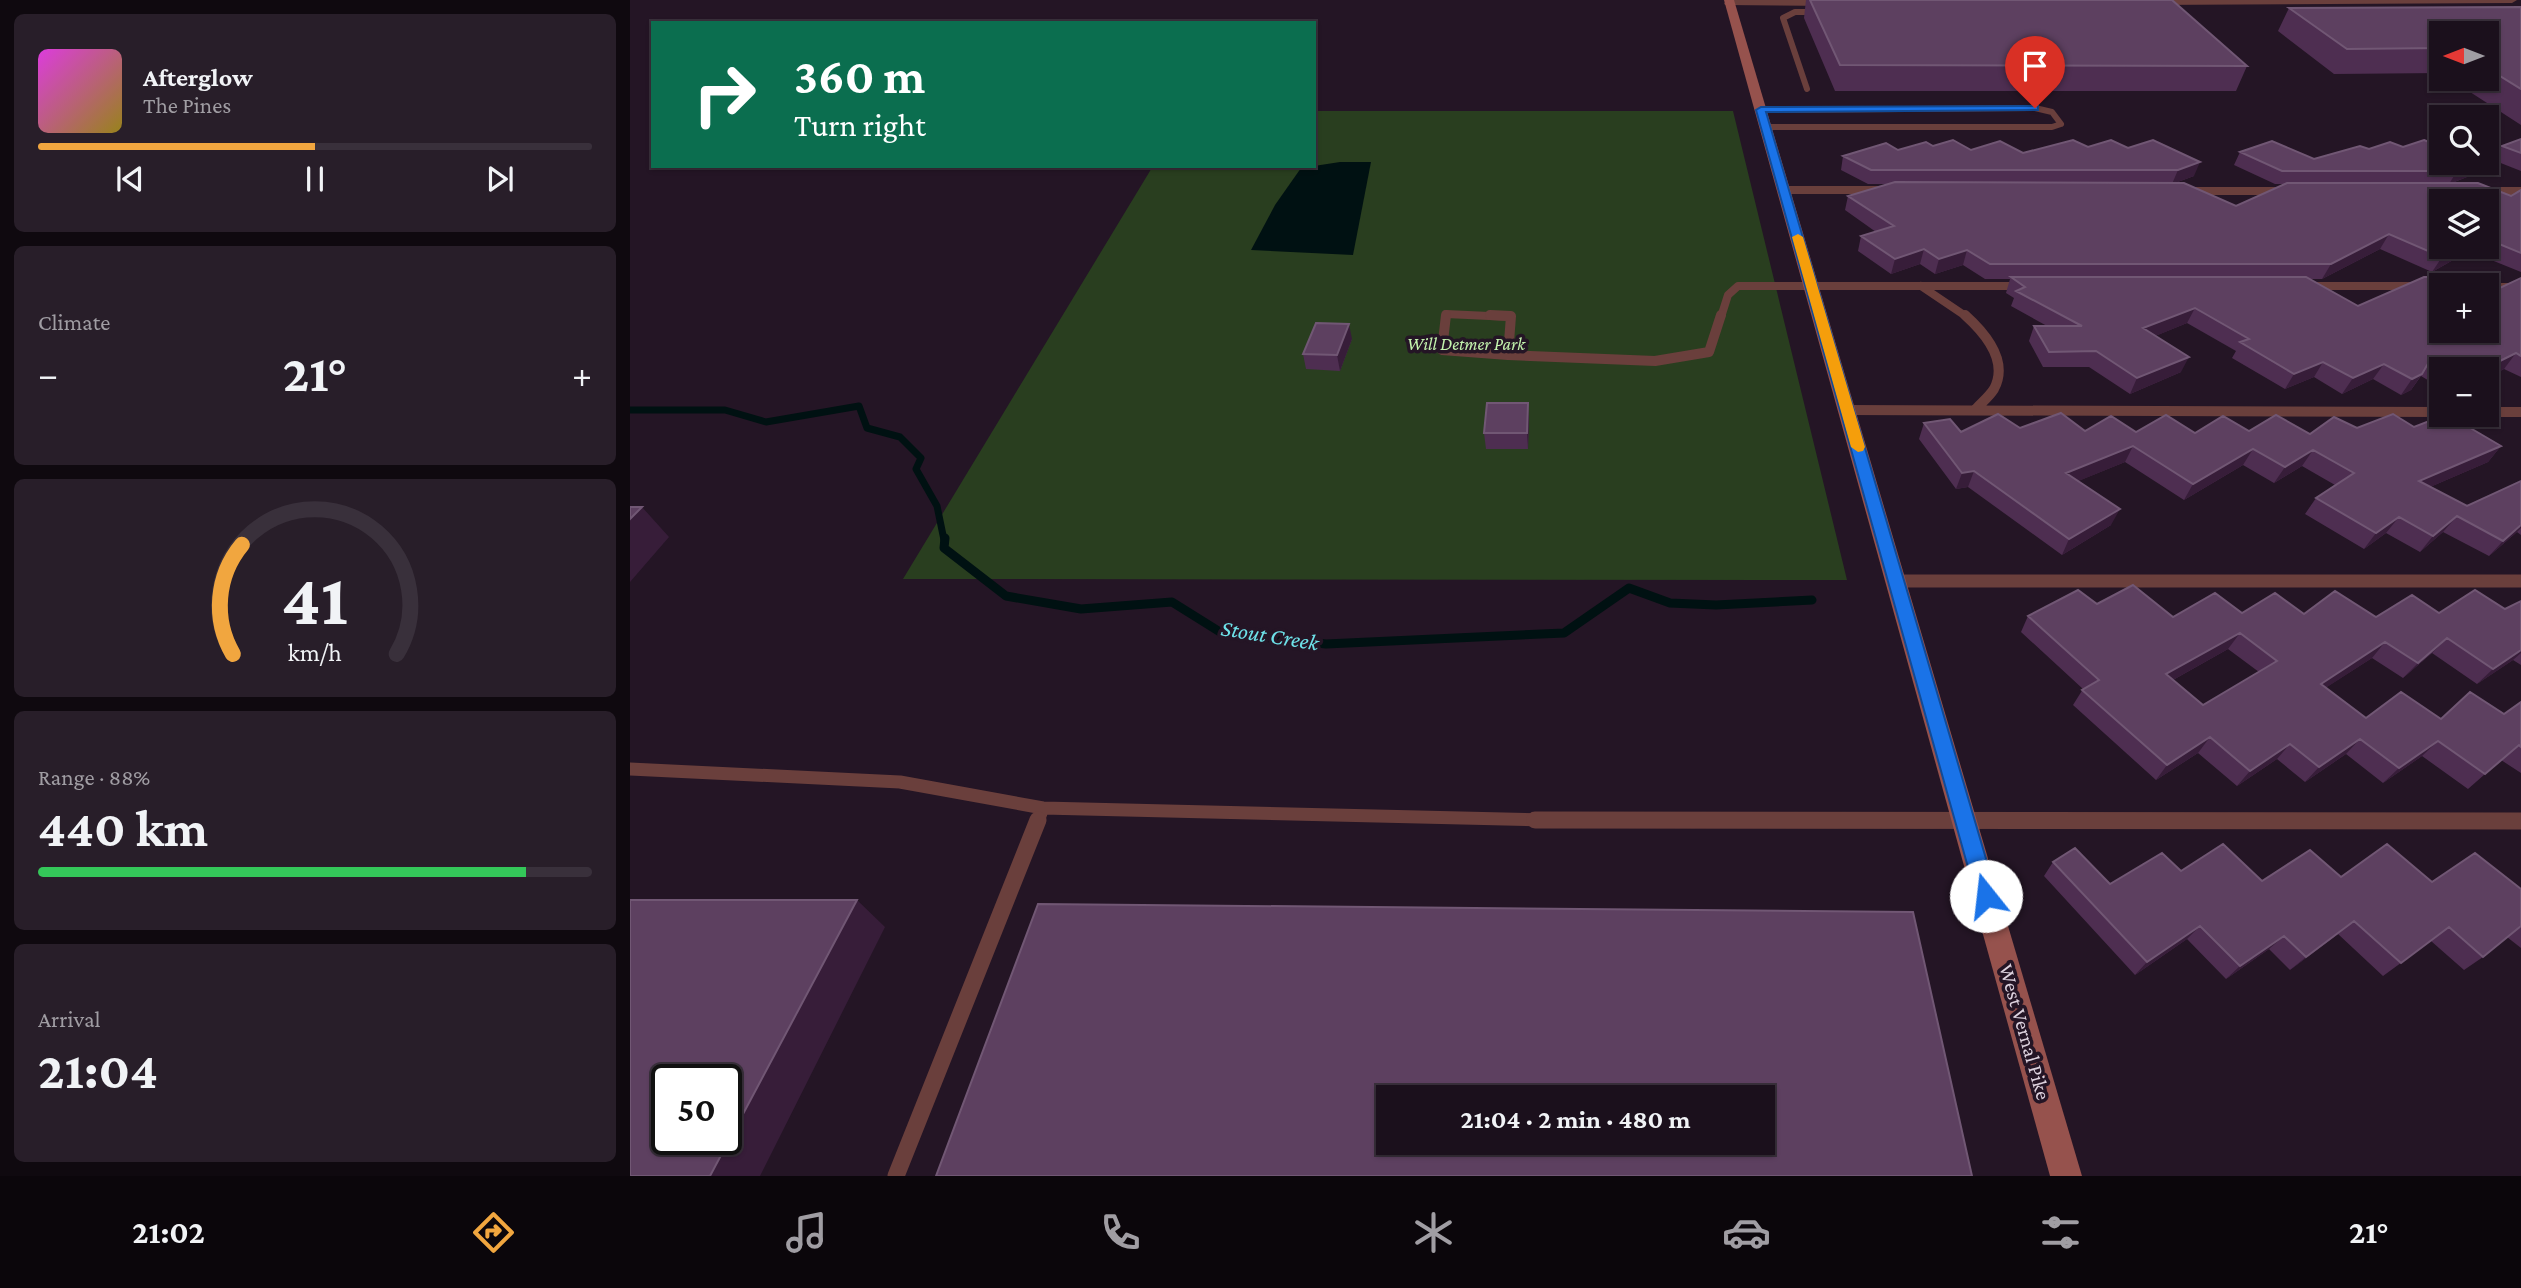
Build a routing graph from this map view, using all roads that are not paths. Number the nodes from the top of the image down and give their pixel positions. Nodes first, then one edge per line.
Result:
1 (2512, 0) edge
2 (1729, 1) edge
3 (2172, 1) edge
4 (2134, 2) edge
5 (1844, 3) edge
6 (1828, 12) edge
7 (1807, 89) dead end
8 (1763, 119) junction
9 (1784, 190) junction
10 (1900, 191) edge
11 (2176, 191) edge
12 (2300, 191) edge
13 (2499, 191) edge
14 (2521, 191) edge
15 (1812, 286) junction
16 (1922, 286) junction
17 (2031, 286) edge
18 (2304, 286) edge
19 (2429, 286) edge
20 (2499, 286) edge
21 (2521, 287) edge
22 (1508, 355) junction
23 (1847, 410) junction
24 (1975, 410) junction
25 (2429, 412) edge
26 (2499, 412) edge
27 (2521, 412) edge
28 (1896, 581) junction
29 (2521, 581) edge
30 (630, 769) edge
31 (1043, 808) junction
32 (1965, 820) junction
33 (2521, 821) edge
34 (896, 1176) edge
35 (2066, 1176) edge

1 - 3 street
2 - 5 street
2 - 8 main road, West Vernal Pike
3 - 4 street
6 - 7 lane
8 - 8 lane
8 - 9 main road, West Vernal Pike
9 - 10 lane
9 - 15 main road, West Vernal Pike
11 - 12 lane
13 - 14 lane
15 - 16 lane
15 - 22 lane
15 - 23 main road, West Vernal Pike
16 - 17 lane
16 - 24 lane
18 - 19 lane
20 - 21 lane
22 - 22 lane
23 - 24 lane
23 - 28 main road, West Vernal Pike
24 - 25 lane
26 - 27 lane
28 - 29 lane
28 - 32 main road, West Vernal Pike
30 - 31 lane
31 - 32 lane
31 - 34 lane
32 - 33 lane
32 - 35 main road, West Vernal Pike

